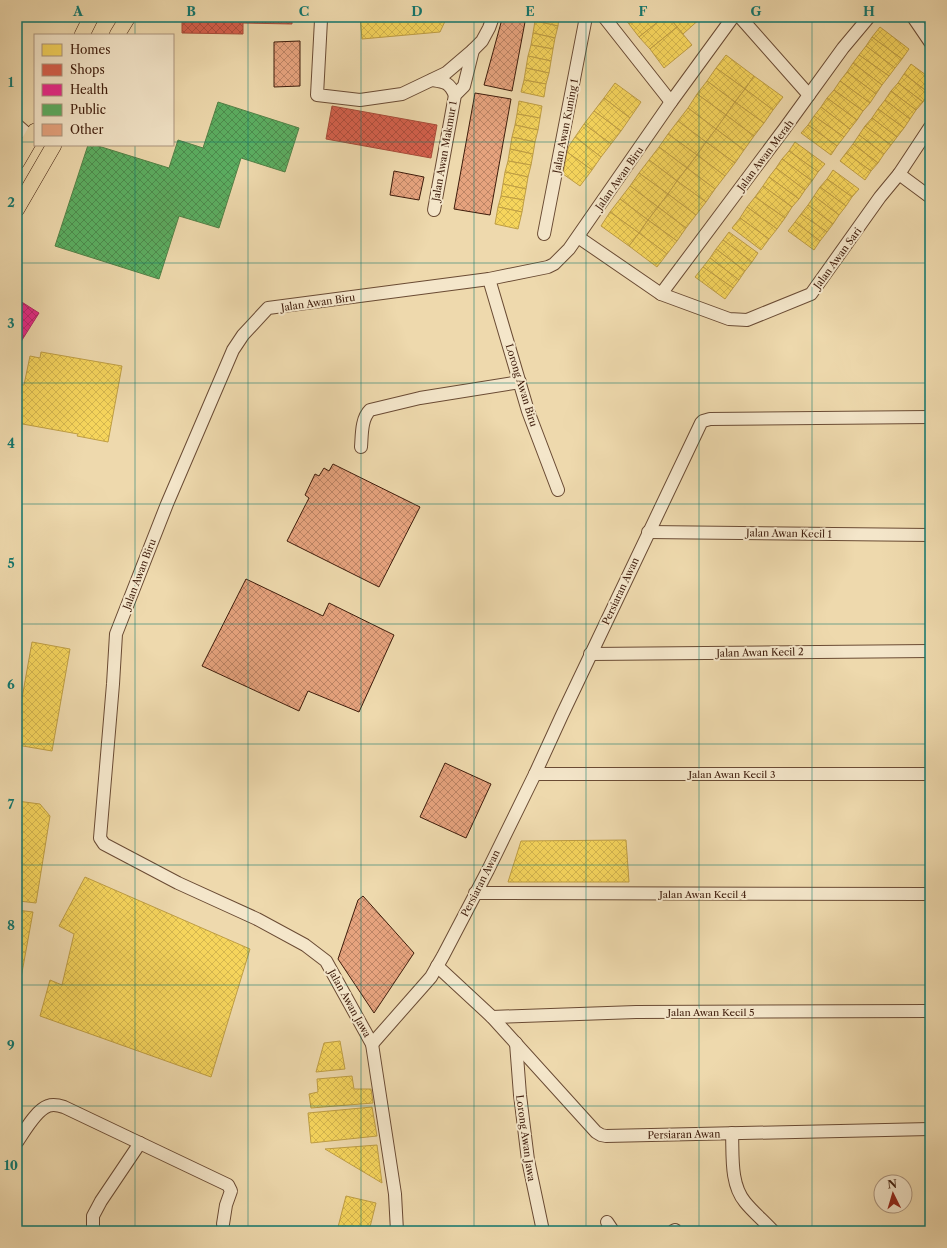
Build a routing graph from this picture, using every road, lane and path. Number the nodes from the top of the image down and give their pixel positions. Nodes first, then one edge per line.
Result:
1 (91, 17) edge
2 (128, 17) edge
3 (320, 17) edge
4 (493, 17) edge
5 (586, 17) edge
6 (604, 17) edge
7 (733, 17) edge
8 (740, 17) edge
9 (869, 17) edge
10 (913, 17) edge
11 (82, 34) edge
12 (118, 34) edge
13 (930, 42) edge
14 (473, 50) junction
15 (432, 80) junction
16 (454, 95) junction
17 (809, 96) junction
18 (671, 102) junction
19 (17, 125) edge
20 (930, 127) edge
21 (33, 134) edge
22 (53, 146) edge
23 (17, 162) edge
24 (899, 174) junction
25 (930, 197) edge
26 (17, 209) edge
27 (434, 210) dead end
28 (544, 234) dead end
29 (578, 237) junction
30 (489, 279) junction
31 (661, 294) junction
32 (520, 382) junction
33 (930, 417) edge
34 (360, 447) dead end
35 (558, 490) dead end
36 (648, 532) junction
37 (930, 535) edge
38 (930, 651) edge
39 (590, 654) junction
40 (535, 774) junction
41 (930, 774) edge
42 (100, 838) joint
43 (475, 893) junction
44 (930, 894) edge
45 (437, 966) junction
46 (930, 1011) edge
47 (492, 1017) junction
48 (372, 1044) junction
49 (516, 1044) junction
50 (930, 1130) edge
51 (732, 1133) junction
52 (17, 1142) edge
53 (140, 1143) junction
54 (223, 1224) dead end
55 (93, 1231) edge
56 (397, 1231) edge
57 (543, 1231) edge
58 (773, 1231) edge

1 - 11 main road
2 - 12 main road
3 - 15 street
4 - 14 street
5 - 28 street, Jalan Awan Kuning 1
6 - 18 street
7 - 18 street, Jalan Awan Biru
8 - 17 street
9 - 17 street, Jalan Awan Merah
10 - 13 street
14 - 15 street
14 - 16 street, Jalan Awan Makmur 1
15 - 16 street
16 - 27 street, Jalan Awan Makmur 1
17 - 31 street, Jalan Awan Merah
18 - 29 street, Jalan Awan Biru
19 - 21 street
20 - 24 street, Jalan Awan Sari
21 - 23 main road
22 - 26 main road
24 - 25 street
24 - 31 street, Jalan Awan Sari
29 - 30 street, Jalan Awan Biru
29 - 31 street, Jalan Awan Sari
30 - 32 street, Lorong Awan Biru
30 - 42 street, Jalan Awan Biru
32 - 34 street
32 - 35 street, Lorong Awan Biru
33 - 36 street, Persiaran Awan
36 - 37 street, Jalan Awan Kecil 1
36 - 39 street, Persiaran Awan
38 - 39 street, Jalan Awan Kecil 2
39 - 40 street, Persiaran Awan
40 - 41 street, Jalan Awan Kecil 3
40 - 43 street, Persiaran Awan
42 - 48 street, Jalan Awan Jawa
43 - 44 street, Jalan Awan Kecil 4
43 - 45 street, Persiaran Awan
45 - 47 street, Persiaran Awan
45 - 48 street, Persiaran Awan
46 - 47 street, Jalan Awan Kecil 5
47 - 49 street, Persiaran Awan
48 - 56 street, Jalan Awan Jawa
49 - 51 street, Persiaran Awan
49 - 57 street, Lorong Awan Jawa
50 - 51 street, Persiaran Awan
51 - 58 street
52 - 53 street
53 - 54 street
53 - 55 street

